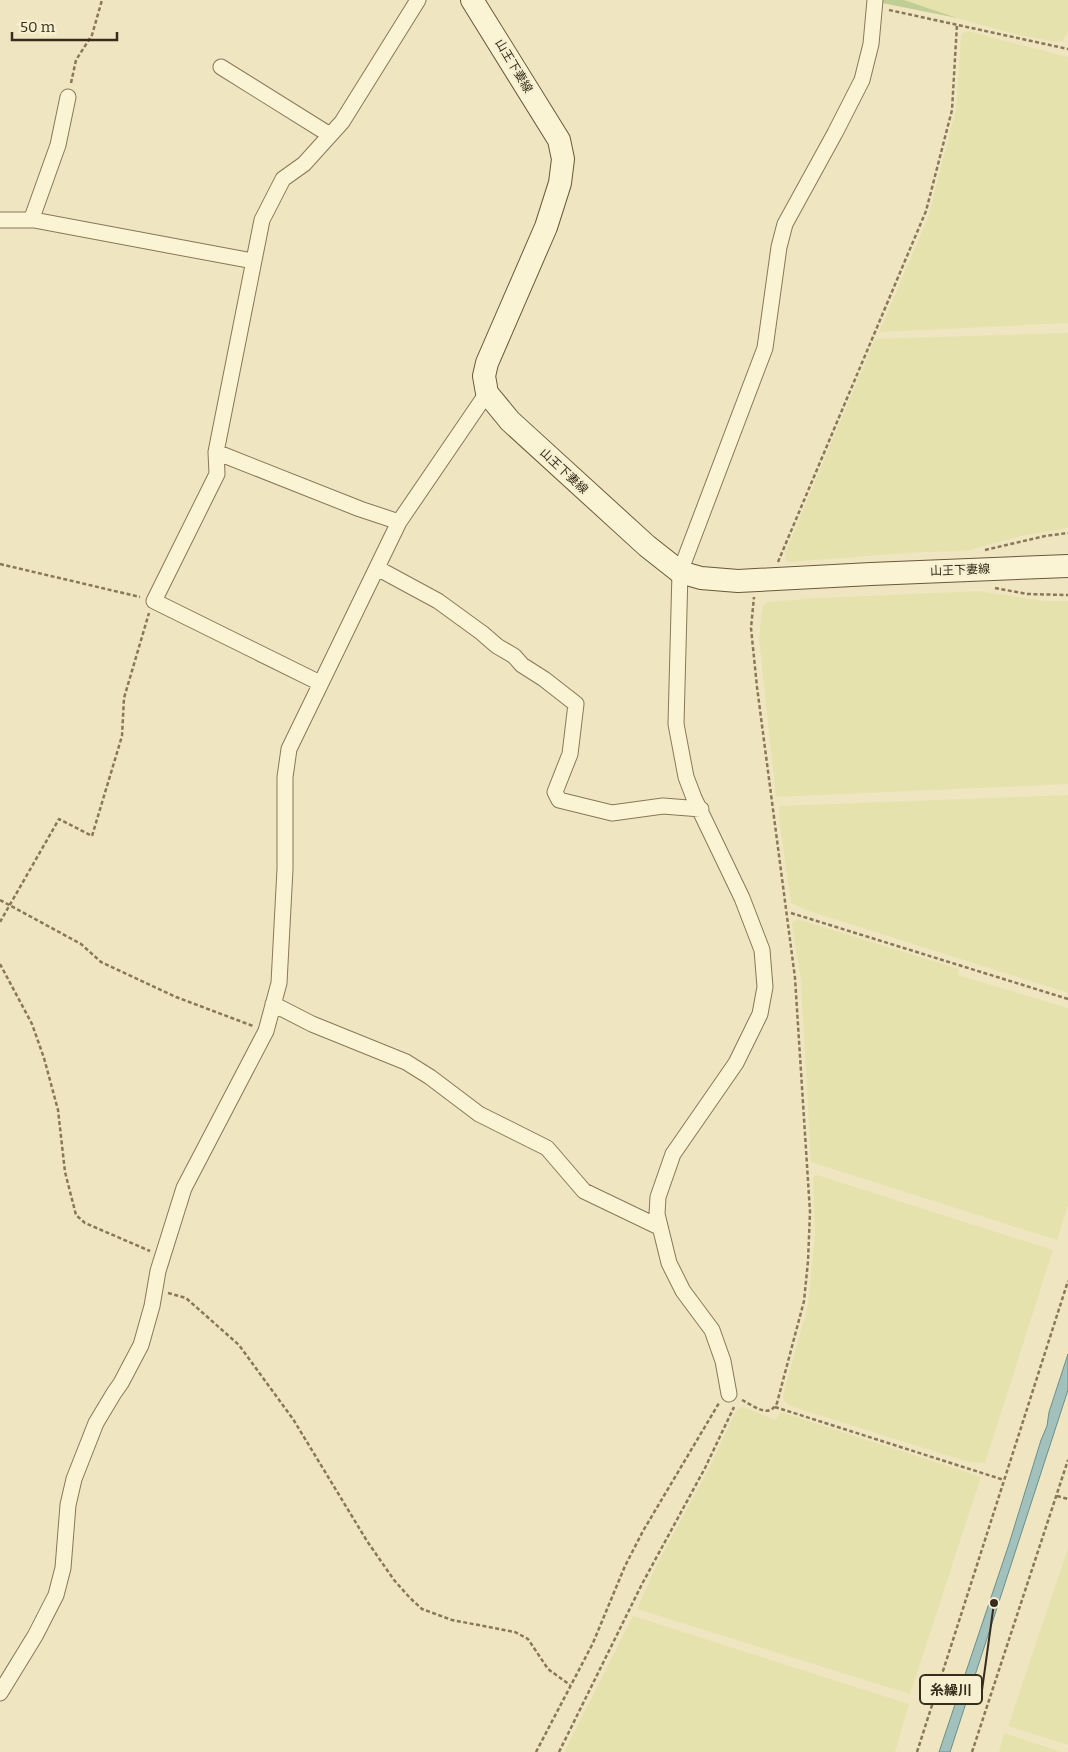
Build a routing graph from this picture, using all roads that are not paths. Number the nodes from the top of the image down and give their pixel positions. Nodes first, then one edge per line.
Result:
1 (418, 0) edge
2 (472, 0) edge
3 (875, 4) edge
4 (221, 67) dead end
5 (68, 97) road end
6 (330, 135) junction
7 (0, 220) edge
8 (34, 220) junction
9 (253, 261) junction
10 (487, 393) junction
11 (216, 452) junction
12 (399, 522) junction
13 (1068, 566) edge
14 (377, 568) junction
15 (680, 572) junction
16 (320, 683) junction
17 (701, 809) junction
18 (273, 1004) junction
19 (659, 1227) junction
20 (734, 1396) road end
21 (0, 1693) edge

1 - 6 street
2 - 10 main road, 山王下妻線
3 - 15 street
4 - 6 street
5 - 8 street
6 - 9 street
7 - 8 street
8 - 9 street
9 - 11 street
10 - 12 street
10 - 15 main road, 山王下妻線
11 - 12 street
11 - 16 street
12 - 14 street
13 - 15 main road, 山王下妻線
14 - 16 street
14 - 17 street
15 - 17 street
16 - 18 street
17 - 19 street
18 - 19 street
18 - 21 street
19 - 20 street

